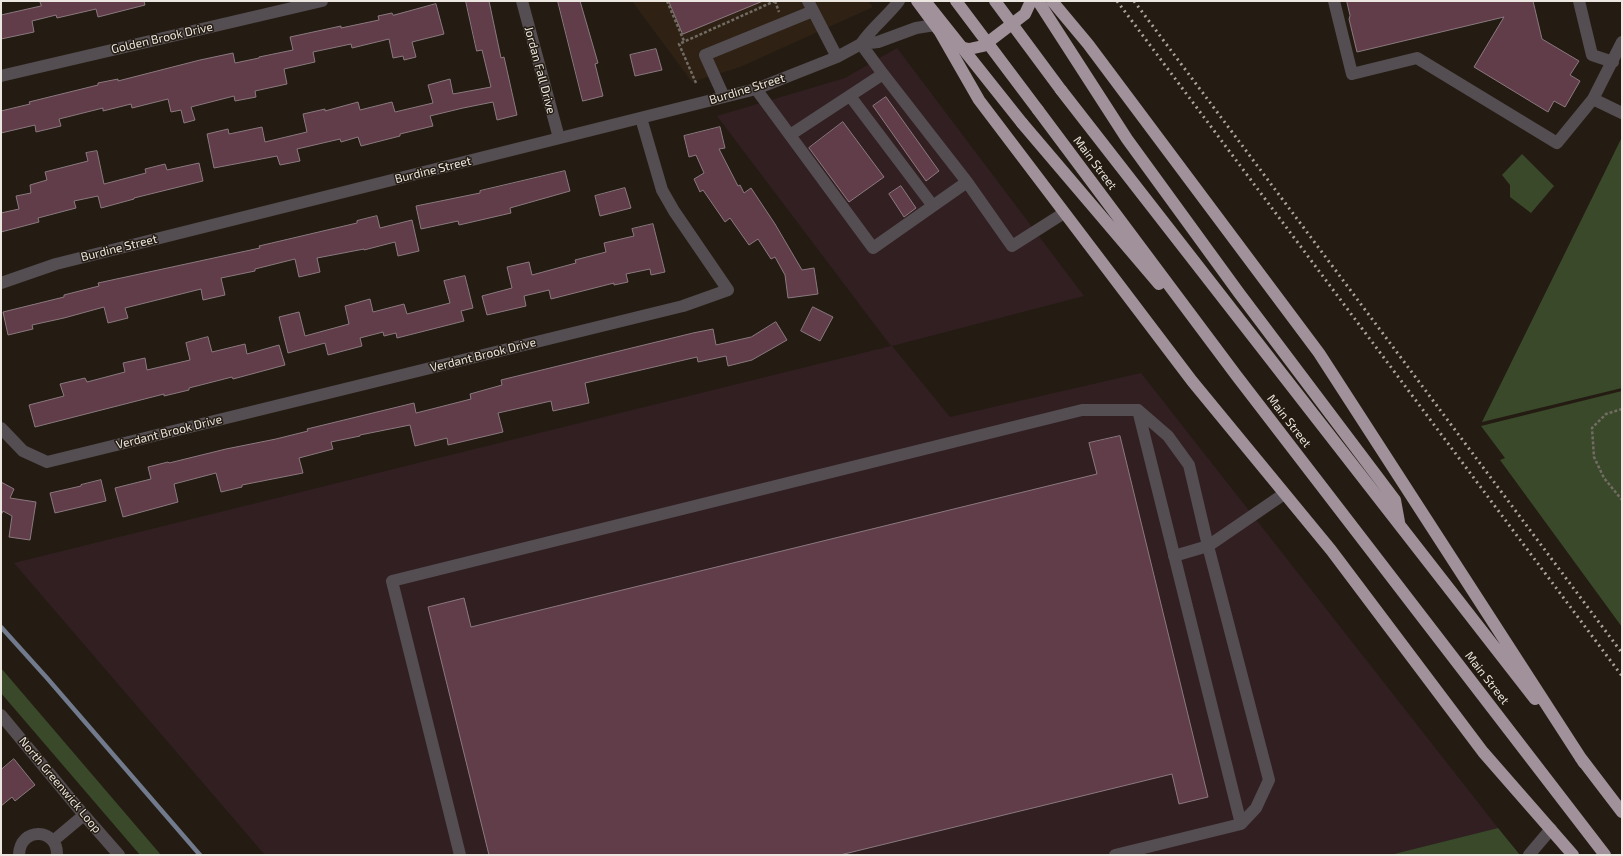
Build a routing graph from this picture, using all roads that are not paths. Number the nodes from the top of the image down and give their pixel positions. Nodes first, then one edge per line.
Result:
1 (322, 1) edge
2 (522, 1) edge
3 (898, 1) edge
4 (917, 1) edge
5 (925, 1) edge
6 (956, 1) edge
7 (995, 1) edge
8 (1031, 1) edge
9 (1038, 1) edge
10 (1052, 1) edge
11 (1334, 1) edge
12 (1579, 1) edge
13 (811, 6) edge
14 (937, 28) junction
15 (1622, 42) edge
16 (861, 44) junction
17 (837, 57) junction
18 (1613, 62) junction
19 (883, 74) junction
20 (1, 76) edge
21 (756, 89) junction
22 (850, 96) junction
23 (724, 97) junction
24 (1593, 99) junction
25 (1622, 113) edge
26 (641, 118) junction
27 (790, 135) junction
28 (559, 138) junction
29 (967, 182) junction
30 (933, 206) junction
31 (1064, 213) junction
32 (1, 283) edge
33 (1236, 375) junction
34 (1138, 410) junction
35 (1, 428) edge
36 (1284, 494) junction
37 (1400, 525) junction
38 (1208, 546) junction
39 (1174, 556) junction
40 (1, 715) edge
41 (1584, 762) junction
42 (1622, 812) edge
43 (84, 815) junction
44 (1241, 824) junction
45 (1551, 829) junction
46 (53, 840) junction
47 (19, 855) edge
48 (57, 855) edge
49 (120, 855) edge
50 (460, 855) edge
51 (1114, 855) edge
52 (1529, 855) edge
53 (1573, 855) edge
54 (1605, 855) edge

1 - 20 street, Golden Brook Drive
2 - 28 street, Jordan Fall Drive
3 - 16 street, Burdine Street
4 - 14 highway
5 - 33 highway, bridge
6 - 33 highway, Main Street, bridge
7 - 37 highway, Main Street, bridge
8 - 14 highway
9 - 37 highway
10 - 41 highway
11 - 24 street
12 - 18 street
13 - 17 street
13 - 23 street
14 - 16 street, Burdine Street
14 - 31 highway
15 - 18 street
16 - 17 street, Burdine Street
16 - 19 street
17 - 21 street, Burdine Street
18 - 24 street
19 - 22 street
19 - 29 street
21 - 23 street, Burdine Street
21 - 27 street
22 - 27 street
22 - 30 street
23 - 26 street, Burdine Street
24 - 25 street
26 - 28 street, Burdine Street
26 - 35 street, Verdant Brook Drive
27 - 30 street
28 - 32 street, Burdine Street
29 - 30 street
29 - 31 street
31 - 36 highway
33 - 54 highway, Main Street
34 - 38 street
34 - 39 street
34 - 50 street
36 - 38 street
36 - 45 highway
37 - 41 highway, Main Street
38 - 39 street
38 - 44 street
39 - 44 street
40 - 43 street, North Greenwick Loop
41 - 42 highway, Main Street
43 - 46 street
43 - 49 street, North Greenwick Loop
44 - 51 street
45 - 52 street
45 - 53 highway
46 - 47 street
46 - 48 street

